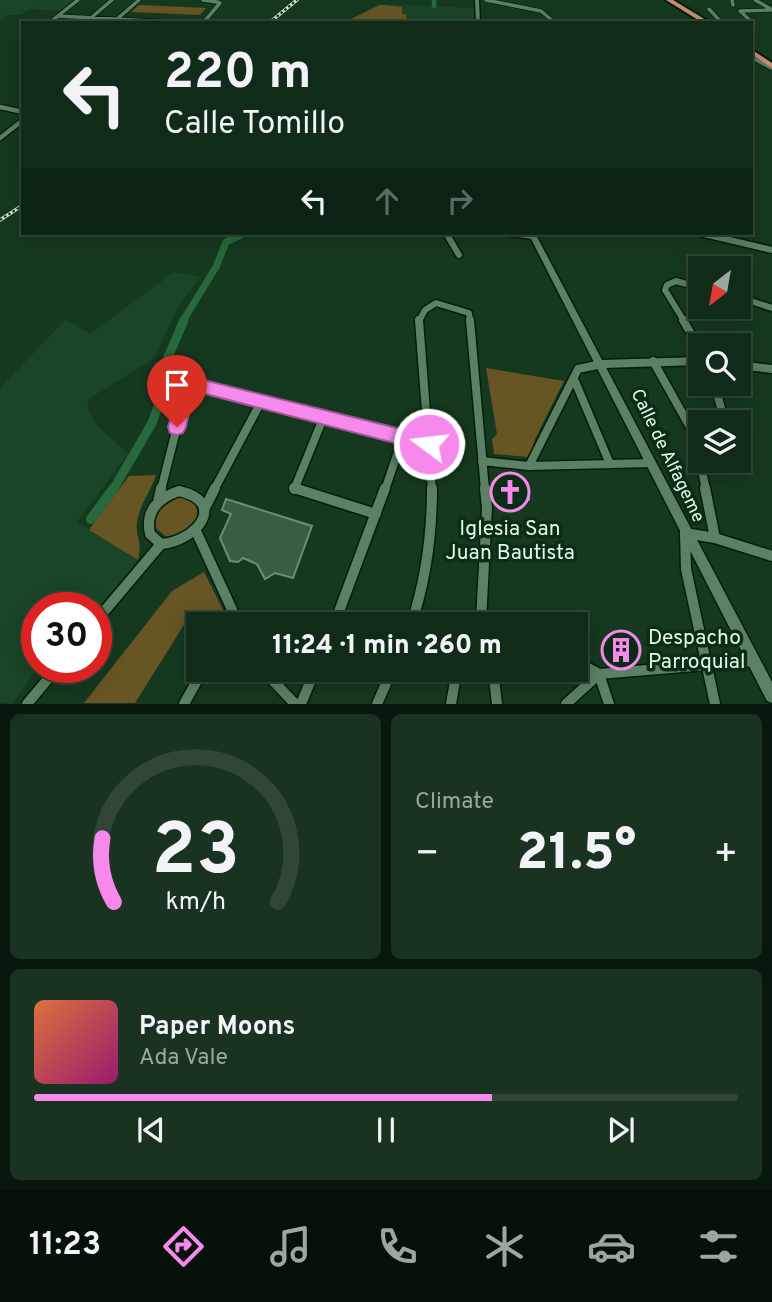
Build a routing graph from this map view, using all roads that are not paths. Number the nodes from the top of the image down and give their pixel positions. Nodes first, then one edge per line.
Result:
1 (78, 0) edge
2 (112, 0) edge
3 (139, 0) edge
4 (204, 0) edge
5 (477, 0) edge
6 (486, 0) edge
7 (672, 0) edge
8 (715, 0) edge
9 (755, 0) edge
10 (772, 10) edge
11 (58, 16) junction
12 (90, 18) junction
13 (117, 19) junction
14 (52, 21) edge
15 (87, 21) edge
16 (152, 21) edge
17 (203, 21) edge
18 (478, 21) edge
19 (553, 21) edge
20 (707, 21) edge
21 (720, 21) edge
22 (752, 21) edge
23 (753, 51) edge
24 (753, 58) edge
25 (772, 67) edge
26 (0, 107) edge
27 (21, 112) edge
28 (21, 122) edge
29 (0, 138) edge
30 (447, 235) edge
31 (533, 235) edge
32 (708, 235) edge
33 (772, 250) edge
34 (459, 255) dead end
35 (688, 284) edge
36 (751, 301) edge
37 (772, 308) edge
38 (691, 333) edge
39 (653, 361) junction
40 (688, 361) edge
41 (602, 364) junction
42 (751, 367) edge
43 (772, 369) edge
44 (574, 379) junction
45 (262, 400) junction
46 (324, 415) junction
47 (688, 419) edge
48 (403, 437) junction
49 (429, 444) junction
50 (482, 461) junction
51 (651, 463) junction
52 (610, 464) junction
53 (529, 466) junction
54 (704, 473) edge
55 (158, 502) junction
56 (204, 511) junction
57 (376, 514) junction
58 (196, 531) junction
59 (685, 533) junction
60 (715, 538) junction
61 (161, 544) junction
62 (772, 556) edge
63 (112, 602) edge
64 (230, 612) edge
65 (339, 612) edge
66 (415, 612) edge
67 (481, 612) edge
68 (754, 661) junction
69 (706, 664) junction
70 (588, 666) edge
71 (599, 674) junction
72 (196, 682) edge
73 (274, 682) edge
74 (310, 682) edge
75 (386, 682) edge
76 (455, 682) edge
77 (495, 682) edge
78 (45, 683) edge
79 (772, 695) edge
80 (499, 703) edge
81 (27, 704) edge
82 (184, 704) edge
83 (295, 704) edge
84 (301, 704) edge
85 (377, 704) edge
86 (451, 704) edge
87 (566, 704) edge
88 (609, 704) edge
89 (715, 704) edge

1 - 11 street
2 - 12 street
3 - 13 street
4 - 17 street
5 - 18 street
6 - 19 street
7 - 20 highway
7 - 20 highway
8 - 21 street
9 - 10 street
10 - 22 street
11 - 12 street
11 - 14 street
12 - 13 street
12 - 15 street
13 - 16 street
23 - 25 highway
24 - 25 street
26 - 27 street
28 - 29 street
30 - 34 street
31 - 41 street, Calle de Alfageme
32 - 33 street
35 - 38 street
36 - 37 street
39 - 40 street
39 - 41 street
39 - 47 street
41 - 44 street
41 - 51 street, Calle de Alfageme
42 - 43 street
44 - 52 street
44 - 53 street
45 - 46 street
45 - 55 street
45 - 56 street
46 - 48 street
46 - 57 street
48 - 49 street
48 - 57 street
49 - 50 street
49 - 66 street
50 - 53 street
50 - 67 street
51 - 52 street
51 - 59 street, Calle de Alfageme
52 - 53 street
54 - 60 street
55 - 56 street
55 - 61 street
56 - 58 street
57 - 65 street
58 - 61 street
58 - 64 street
59 - 60 street
59 - 68 street, Calle de Alfageme
59 - 69 street
60 - 62 street
61 - 63 street
68 - 69 street
68 - 79 street, Calle de Alfageme
69 - 71 street
69 - 89 street
70 - 71 street
71 - 87 street
71 - 88 street
72 - 82 street
73 - 83 street
74 - 84 street
75 - 85 street
76 - 86 street
77 - 80 street
78 - 81 street

